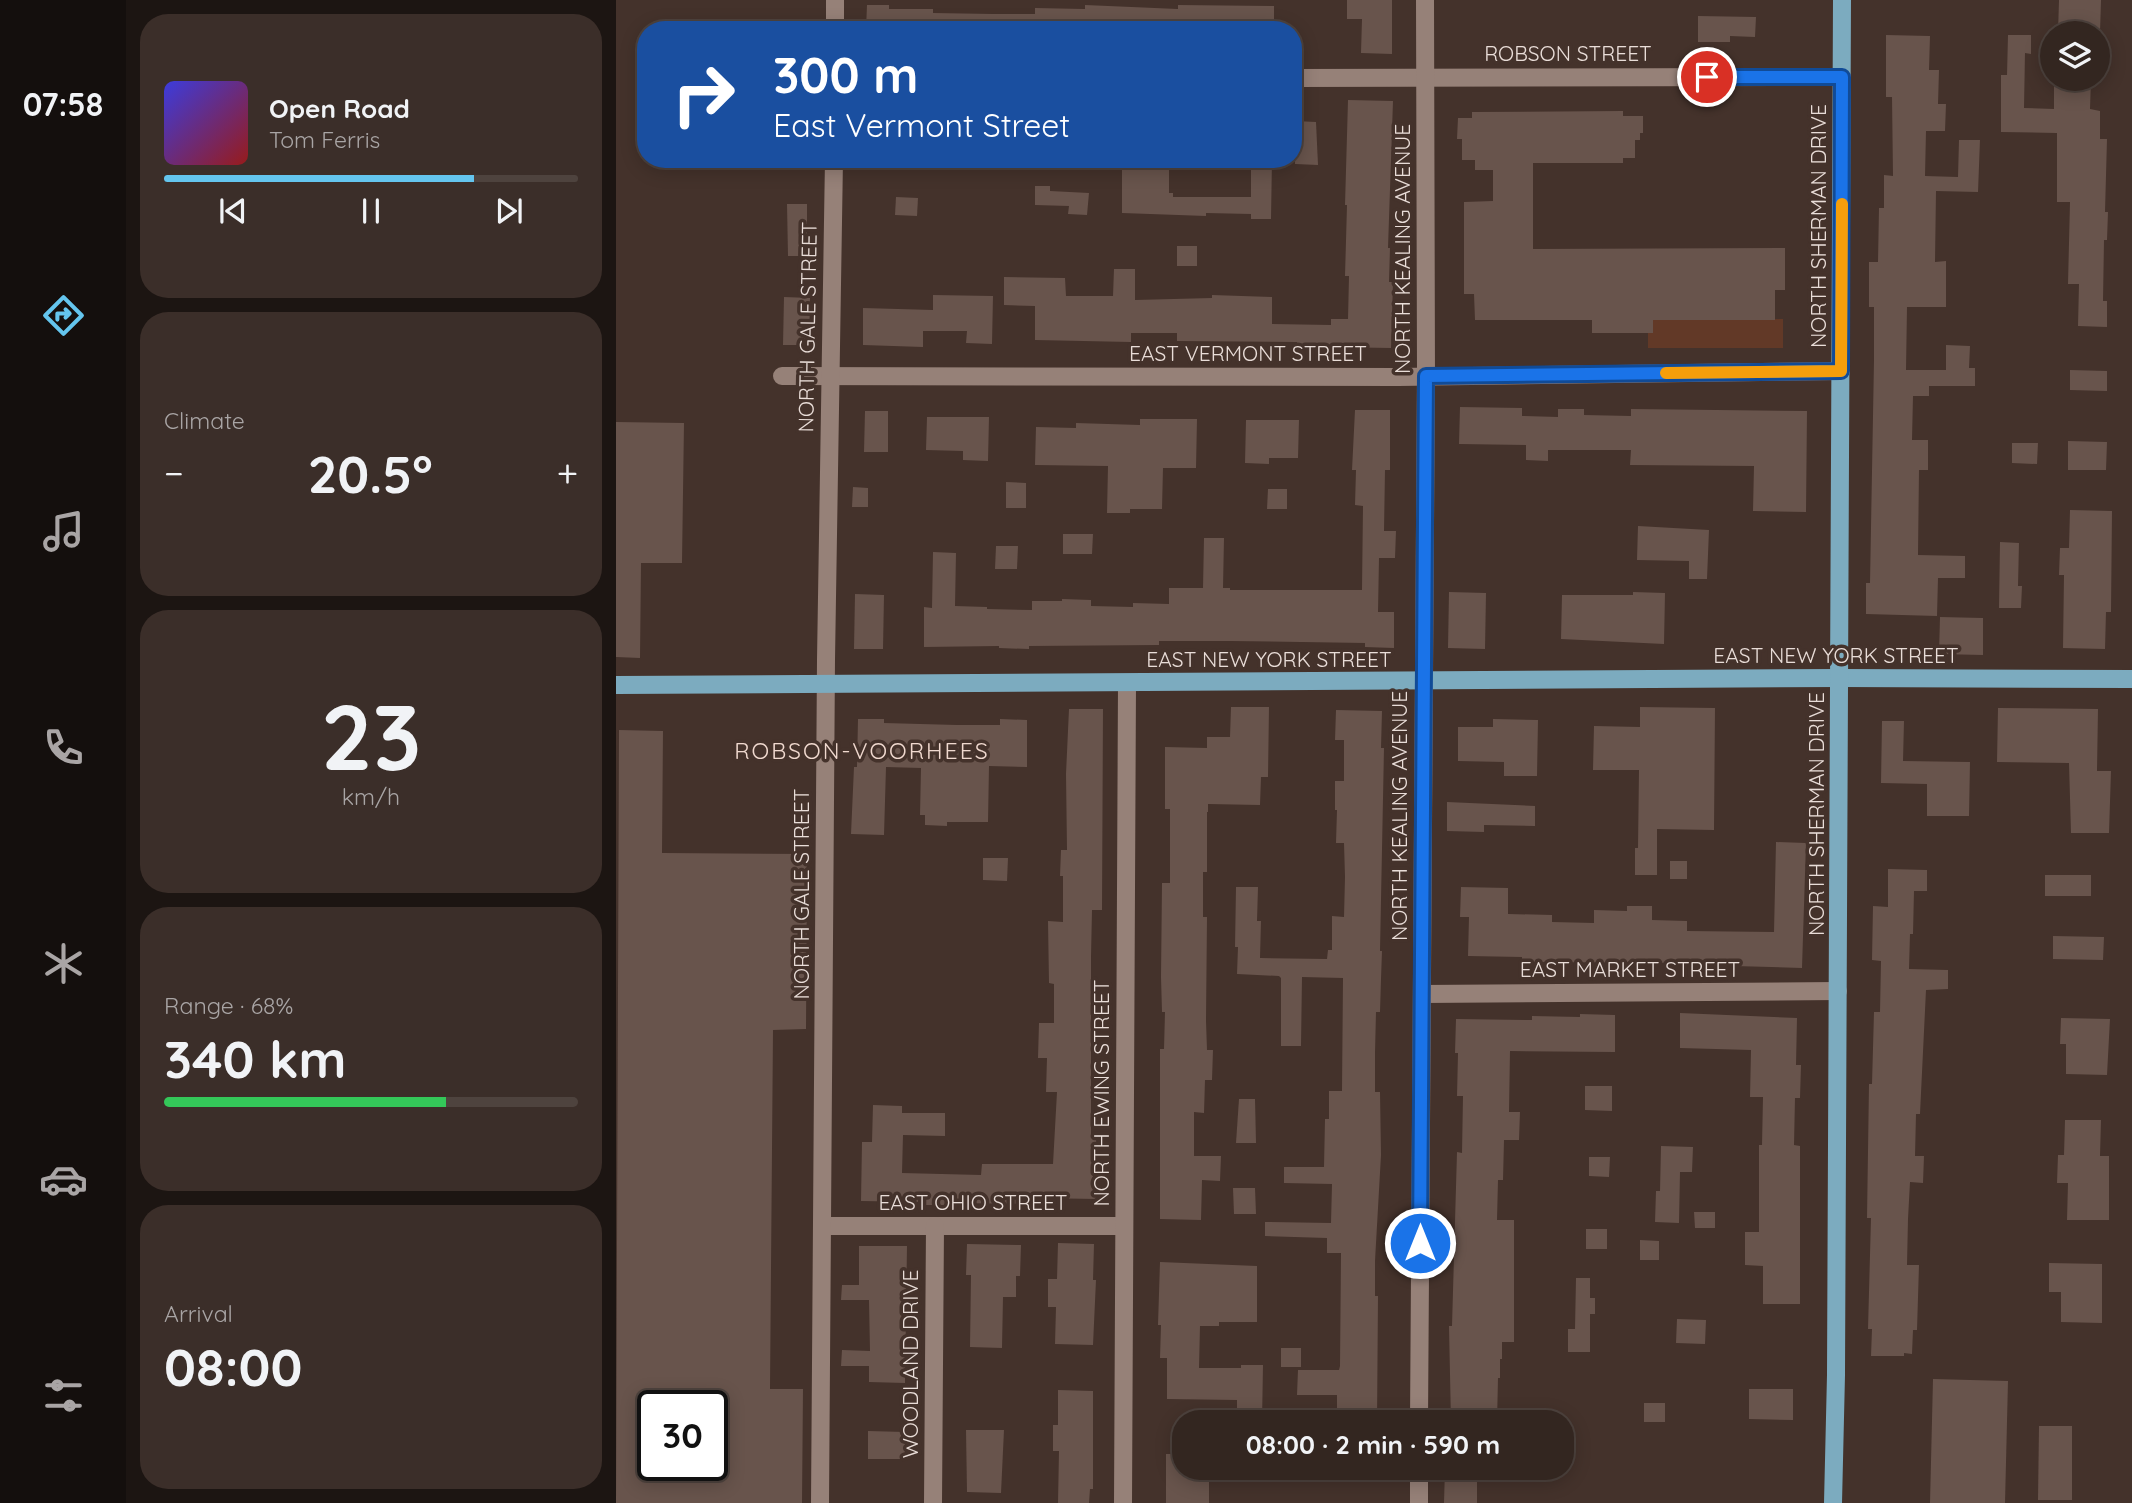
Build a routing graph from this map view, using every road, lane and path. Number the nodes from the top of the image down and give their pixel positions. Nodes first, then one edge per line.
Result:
1 (835, 0) edge
2 (1425, 0) edge
3 (1842, 0) edge
4 (835, 21) edge
5 (1842, 77) junction
6 (1302, 78) edge
7 (1426, 78) junction
8 (834, 168) edge
9 (1841, 371) junction
10 (782, 376) dead end
11 (1426, 376) junction
12 (831, 377) junction
13 (1840, 678) junction
14 (2132, 679) edge
15 (1424, 681) junction
16 (1127, 684) junction
17 (616, 685) edge
18 (826, 685) junction
19 (1838, 991) junction
20 (1422, 995) junction
21 (823, 1226) junction
22 (935, 1226) junction
23 (1124, 1226) junction
24 (1419, 1410) edge
25 (1419, 1480) edge
26 (820, 1503) edge
27 (933, 1503) edge
28 (1123, 1503) edge
29 (1419, 1503) edge
30 (1833, 1503) edge

1 - 4 street
2 - 7 street, NORTH KEALING AVENUE
3 - 5 main road, NORTH SHERMAN DRIVE
5 - 7 street, ROBSON STREET
5 - 9 main road, NORTH SHERMAN DRIVE
6 - 7 street, ROBSON STREET
7 - 11 street, NORTH KEALING AVENUE
8 - 12 street, NORTH GALE STREET
9 - 11 street, EAST VERMONT STREET
9 - 13 main road, NORTH SHERMAN DRIVE
10 - 12 street, EAST VERMONT STREET
11 - 12 street, EAST VERMONT STREET
11 - 15 street, NORTH KEALING AVENUE
12 - 18 street, NORTH GALE STREET
13 - 14 main road, EAST NEW YORK STREET
13 - 15 main road, EAST NEW YORK STREET
13 - 19 main road, NORTH SHERMAN DRIVE
15 - 16 main road, EAST NEW YORK STREET
15 - 20 street, NORTH KEALING AVENUE
16 - 18 main road, EAST NEW YORK STREET
16 - 23 street, NORTH EWING STREET
17 - 18 main road, EAST NEW YORK STREET
18 - 21 street, NORTH GALE STREET
19 - 20 street, EAST MARKET STREET
19 - 30 main road, NORTH SHERMAN DRIVE
20 - 24 street, NORTH KEALING AVENUE
21 - 22 street, EAST OHIO STREET
21 - 26 street, NORTH GALE STREET
22 - 23 street, EAST OHIO STREET
22 - 27 street, WOODLAND DRIVE
23 - 28 street, NORTH EWING STREET
25 - 29 street

